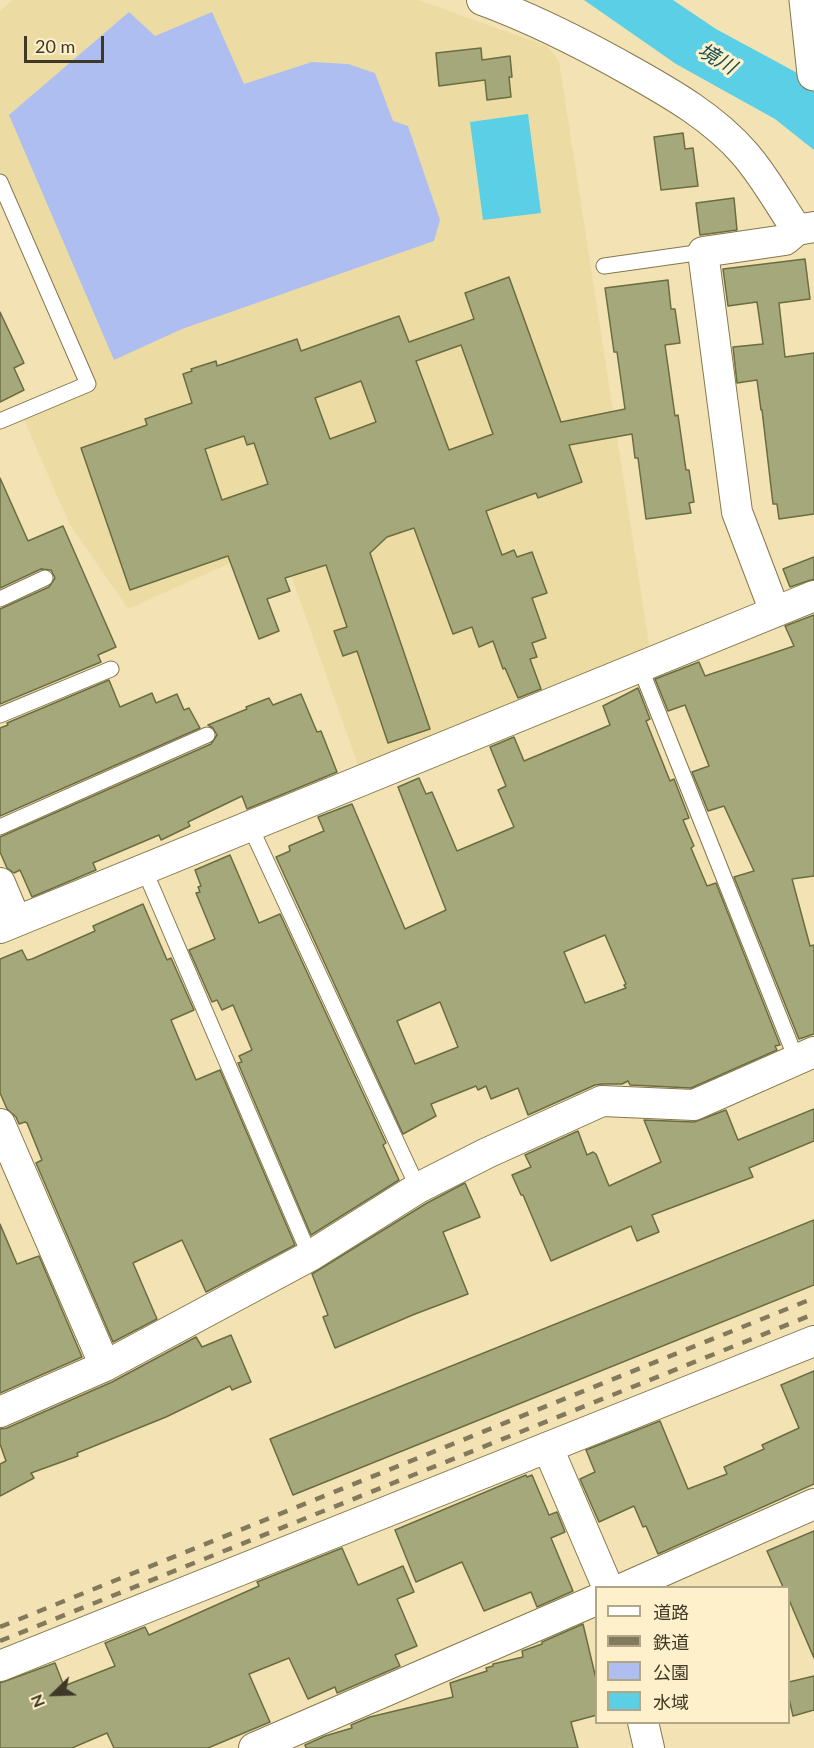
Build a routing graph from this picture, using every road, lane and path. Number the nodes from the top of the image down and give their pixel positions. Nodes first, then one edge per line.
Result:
1 (482, 0) edge
2 (806, 0) edge
3 (812, 59) edge
4 (0, 182) edge
5 (806, 228) edge
6 (703, 252) junction
7 (604, 266) dead end
8 (0, 421) edge
9 (45, 578) dead end
10 (814, 596) edge
11 (0, 599) edge
12 (775, 612) junction
13 (640, 667) junction
14 (111, 669) dead end
15 (0, 715) edge
16 (207, 735) dead end
17 (250, 826) junction
18 (0, 827) edge
19 (144, 868) junction
20 (0, 882) edge
21 (8, 924) edge
22 (806, 1056) edge
23 (0, 1124) edge
24 (418, 1188) junction
25 (310, 1256) junction
26 (814, 1341) edge
27 (105, 1366) junction
28 (0, 1412) edge
29 (548, 1448) junction
30 (814, 1504) edge
31 (608, 1586) edge
32 (626, 1586) edge
33 (595, 1601) edge
34 (0, 1666) edge
35 (643, 1724) edge
36 (307, 1737) edge
37 (254, 1748) edge
38 (649, 1748) edge

1 - 5 street
2 - 3 main road
4 - 8 lane
5 - 6 street
6 - 7 lane
6 - 12 street
9 - 11 lane
10 - 12 street
12 - 13 street
13 - 17 street
13 - 22 lane
14 - 15 lane
16 - 18 lane
17 - 19 street
17 - 24 lane
19 - 21 street
19 - 25 lane
20 - 21 street
22 - 24 street
23 - 27 street
24 - 25 street
25 - 27 street
26 - 29 street
27 - 28 street
29 - 31 street
29 - 34 street
30 - 32 street
33 - 36 street
35 - 38 street
36 - 37 street

